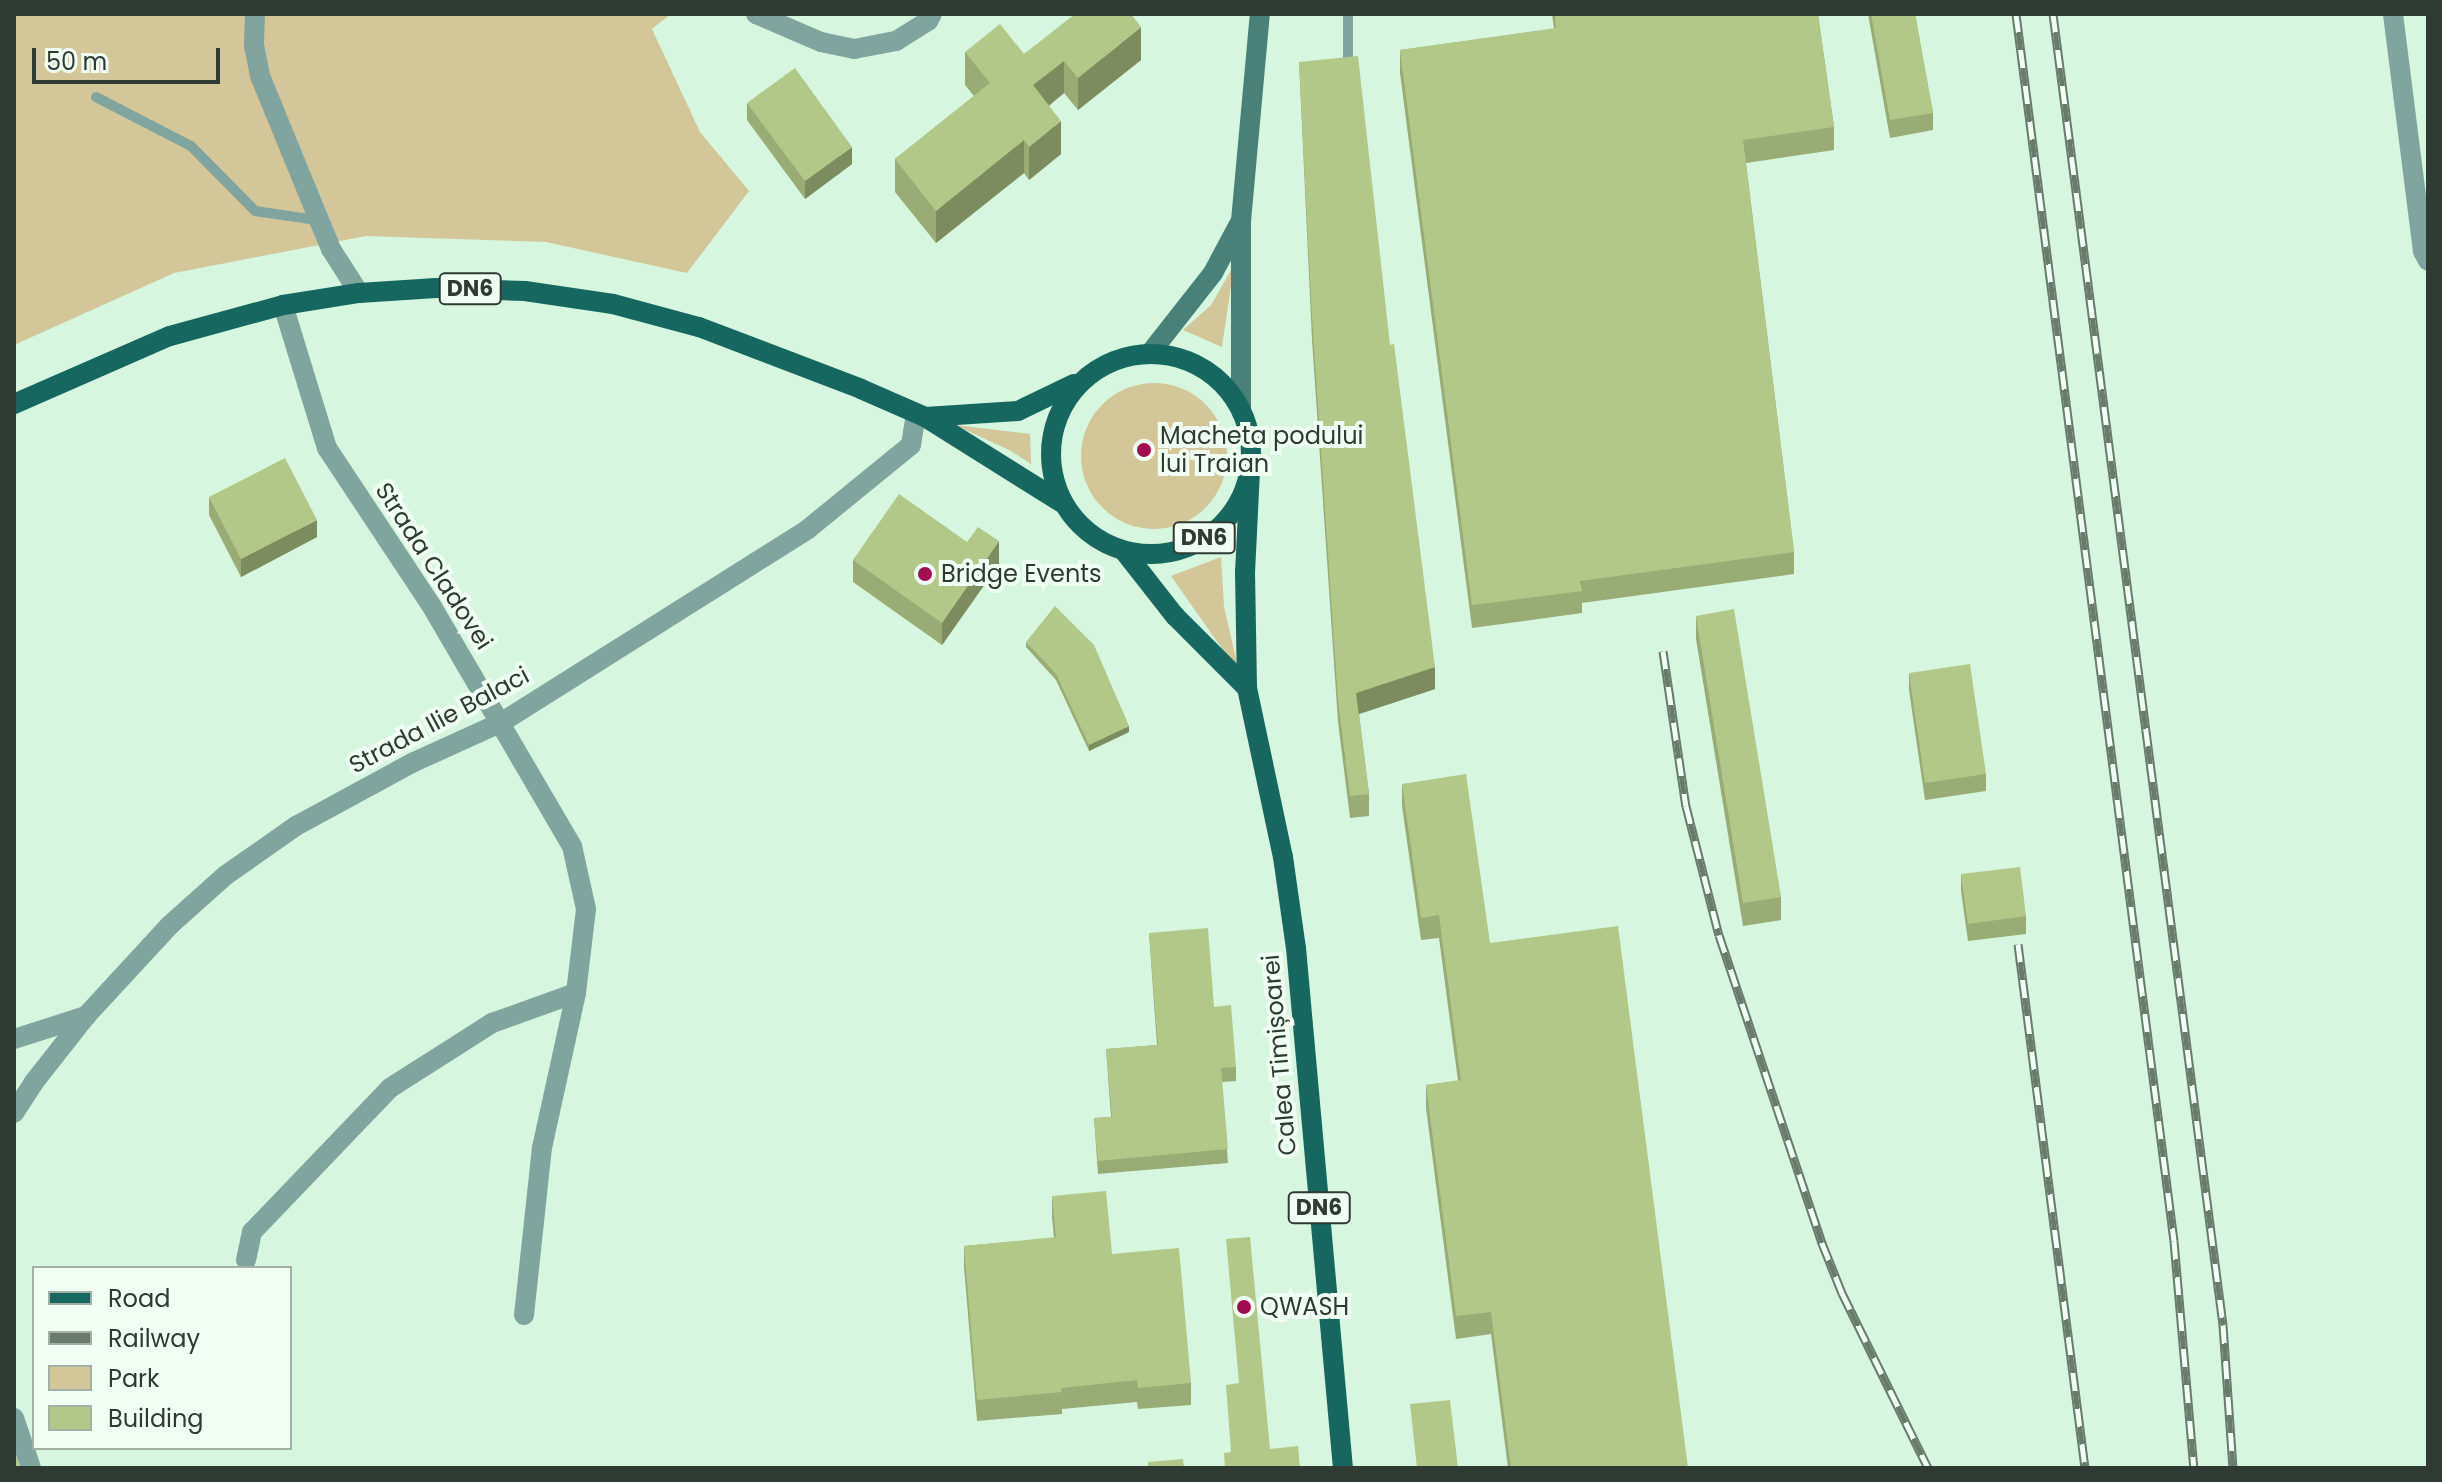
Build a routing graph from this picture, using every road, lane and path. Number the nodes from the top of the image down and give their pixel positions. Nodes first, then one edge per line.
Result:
1 (255, 14) edge
2 (756, 14) edge
3 (932, 14) edge
4 (1260, 14) edge
5 (1348, 14) edge
6 (2393, 14) edge
7 (1348, 68) edge
8 (96, 97) dead end
9 (317, 220) junction
10 (1241, 221) junction
11 (2428, 261) edge
12 (359, 293) junction
13 (283, 305) junction
14 (1151, 352) junction
15 (1082, 380) junction
16 (14, 404) edge
17 (1241, 409) junction
18 (920, 415) junction
19 (1250, 471) junction
20 (1062, 503) junction
21 (1124, 551) junction
22 (1247, 688) junction
23 (502, 722) junction
24 (576, 993) junction
25 (86, 1016) junction
26 (14, 1039) edge
27 (14, 1113) edge
28 (246, 1260) dead end
29 (524, 1315) dead end
30 (14, 1418) edge
31 (31, 1468) edge
32 (1343, 1468) edge

1 - 9 street
2 - 3 street
4 - 10 main road
5 - 7 lane
6 - 11 street
8 - 9 lane
9 - 12 street
10 - 14 main road
10 - 17 main road
12 - 13 main road, DN6
12 - 18 main road, DN6
13 - 16 main road, DN6
13 - 23 street, Strada Cladovei
14 - 15 main road, DN6
14 - 17 main road, DN6
15 - 18 main road, DN6
15 - 20 main road, DN6
17 - 19 main road, DN6
18 - 20 main road, DN6
18 - 23 street, Strada Ilie Balaci
19 - 21 main road, DN6
19 - 22 main road, Calea Timișoarei / DN6
20 - 21 main road, DN6
21 - 22 main road, DN6
22 - 32 main road, Calea Timișoarei / DN6
23 - 24 street, Strada Cladovei
23 - 25 street, Strada Ilie Balaci
24 - 28 street
24 - 29 street, Strada Cladovei
25 - 26 street
25 - 27 street, Strada Ilie Balaci
30 - 31 street

